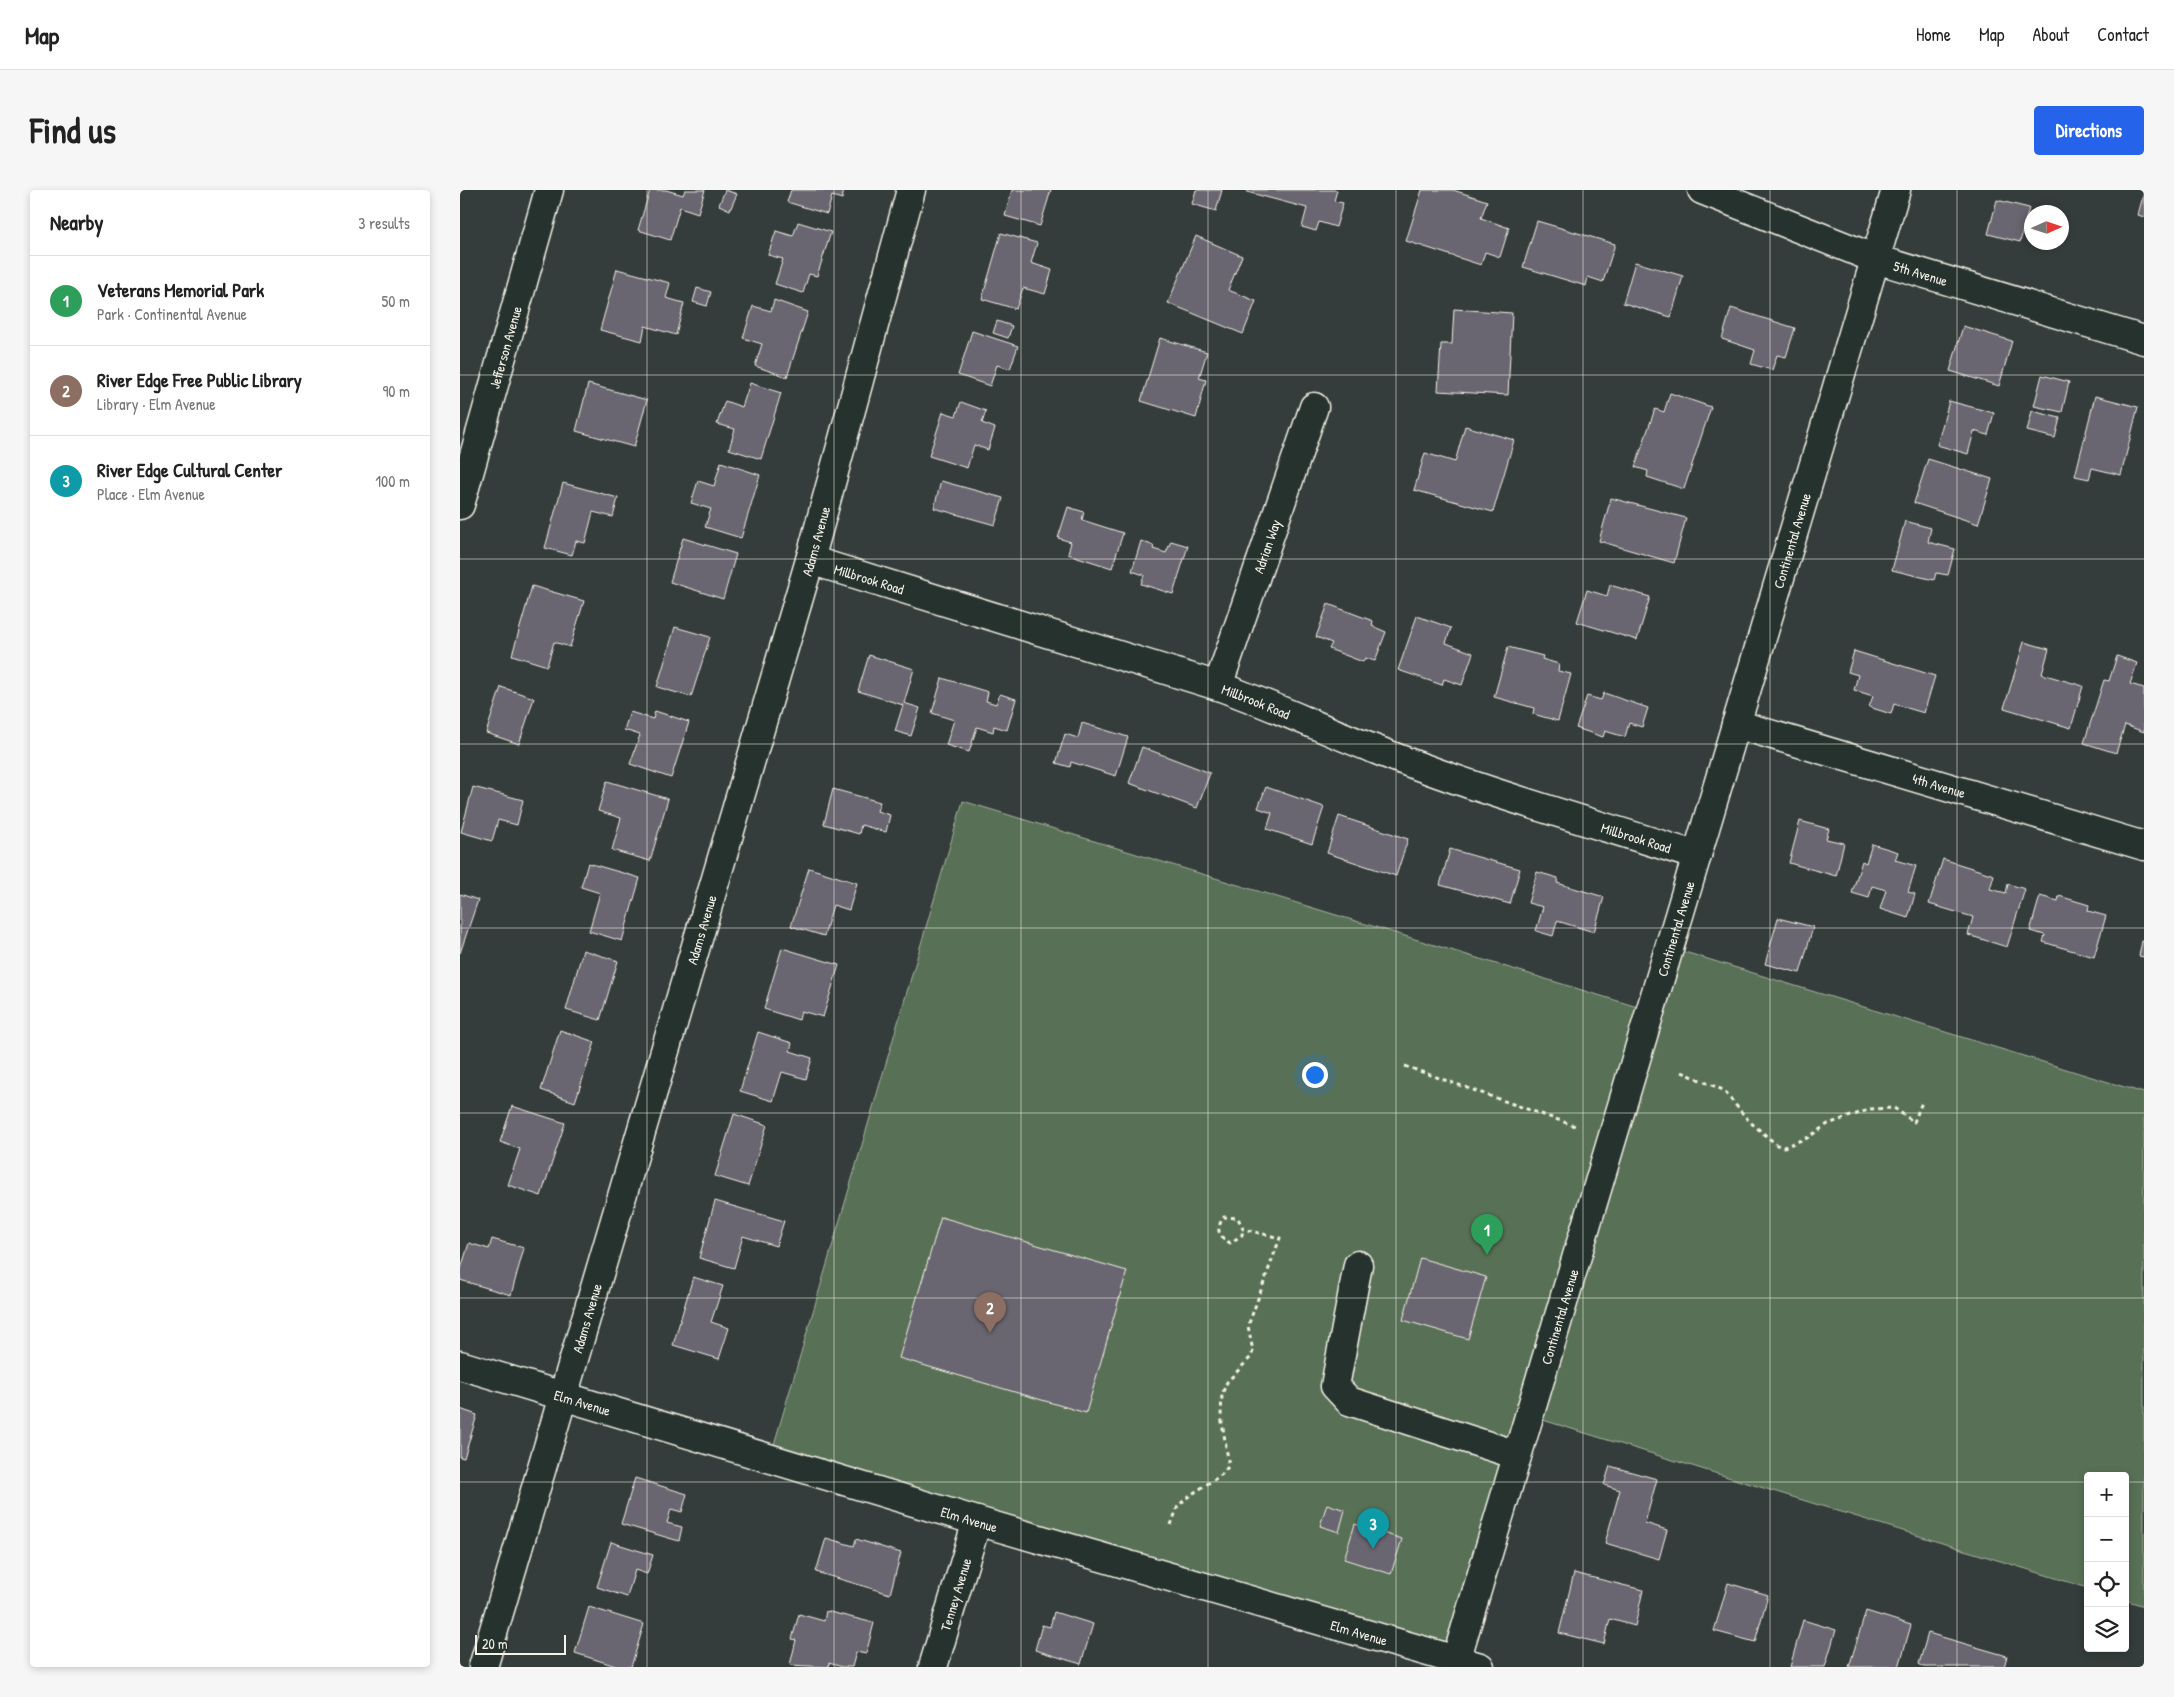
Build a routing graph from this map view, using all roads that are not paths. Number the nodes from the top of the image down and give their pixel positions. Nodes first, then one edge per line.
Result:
1 (549, 190) edge
2 (911, 190) edge
3 (1702, 190) edge
4 (1896, 190) edge
5 (1876, 259) junction
6 (2144, 340) edge
7 (1314, 407) dead end
8 (460, 505) edge
9 (810, 560) junction
10 (1218, 686) junction
11 (1736, 724) junction
12 (2144, 846) edge
13 (1696, 856) junction
14 (1358, 1264) dead end
15 (460, 1365) edge
16 (562, 1395) junction
17 (1517, 1456) junction
18 (978, 1521) junction
19 (1463, 1664) edge
20 (483, 1667) edge
21 (934, 1667) edge

1 - 8 street, Jefferson Avenue
2 - 9 street, Adams Avenue
3 - 5 street, 5th Avenue
4 - 5 street, Continental Avenue
5 - 6 street, 5th Avenue
5 - 11 street, Continental Avenue
7 - 10 street, Adrian Way
9 - 10 street, Millbrook Road
9 - 16 street, Adams Avenue
10 - 13 street, Millbrook Road
11 - 12 street, 4th Avenue
11 - 13 street, Continental Avenue
13 - 17 street, Continental Avenue
14 - 17 street
15 - 16 street, Elm Avenue
16 - 18 street, Elm Avenue
16 - 20 street, Adams Avenue
17 - 19 street, Continental Avenue
18 - 19 street, Elm Avenue
18 - 21 street, Tenney Avenue

